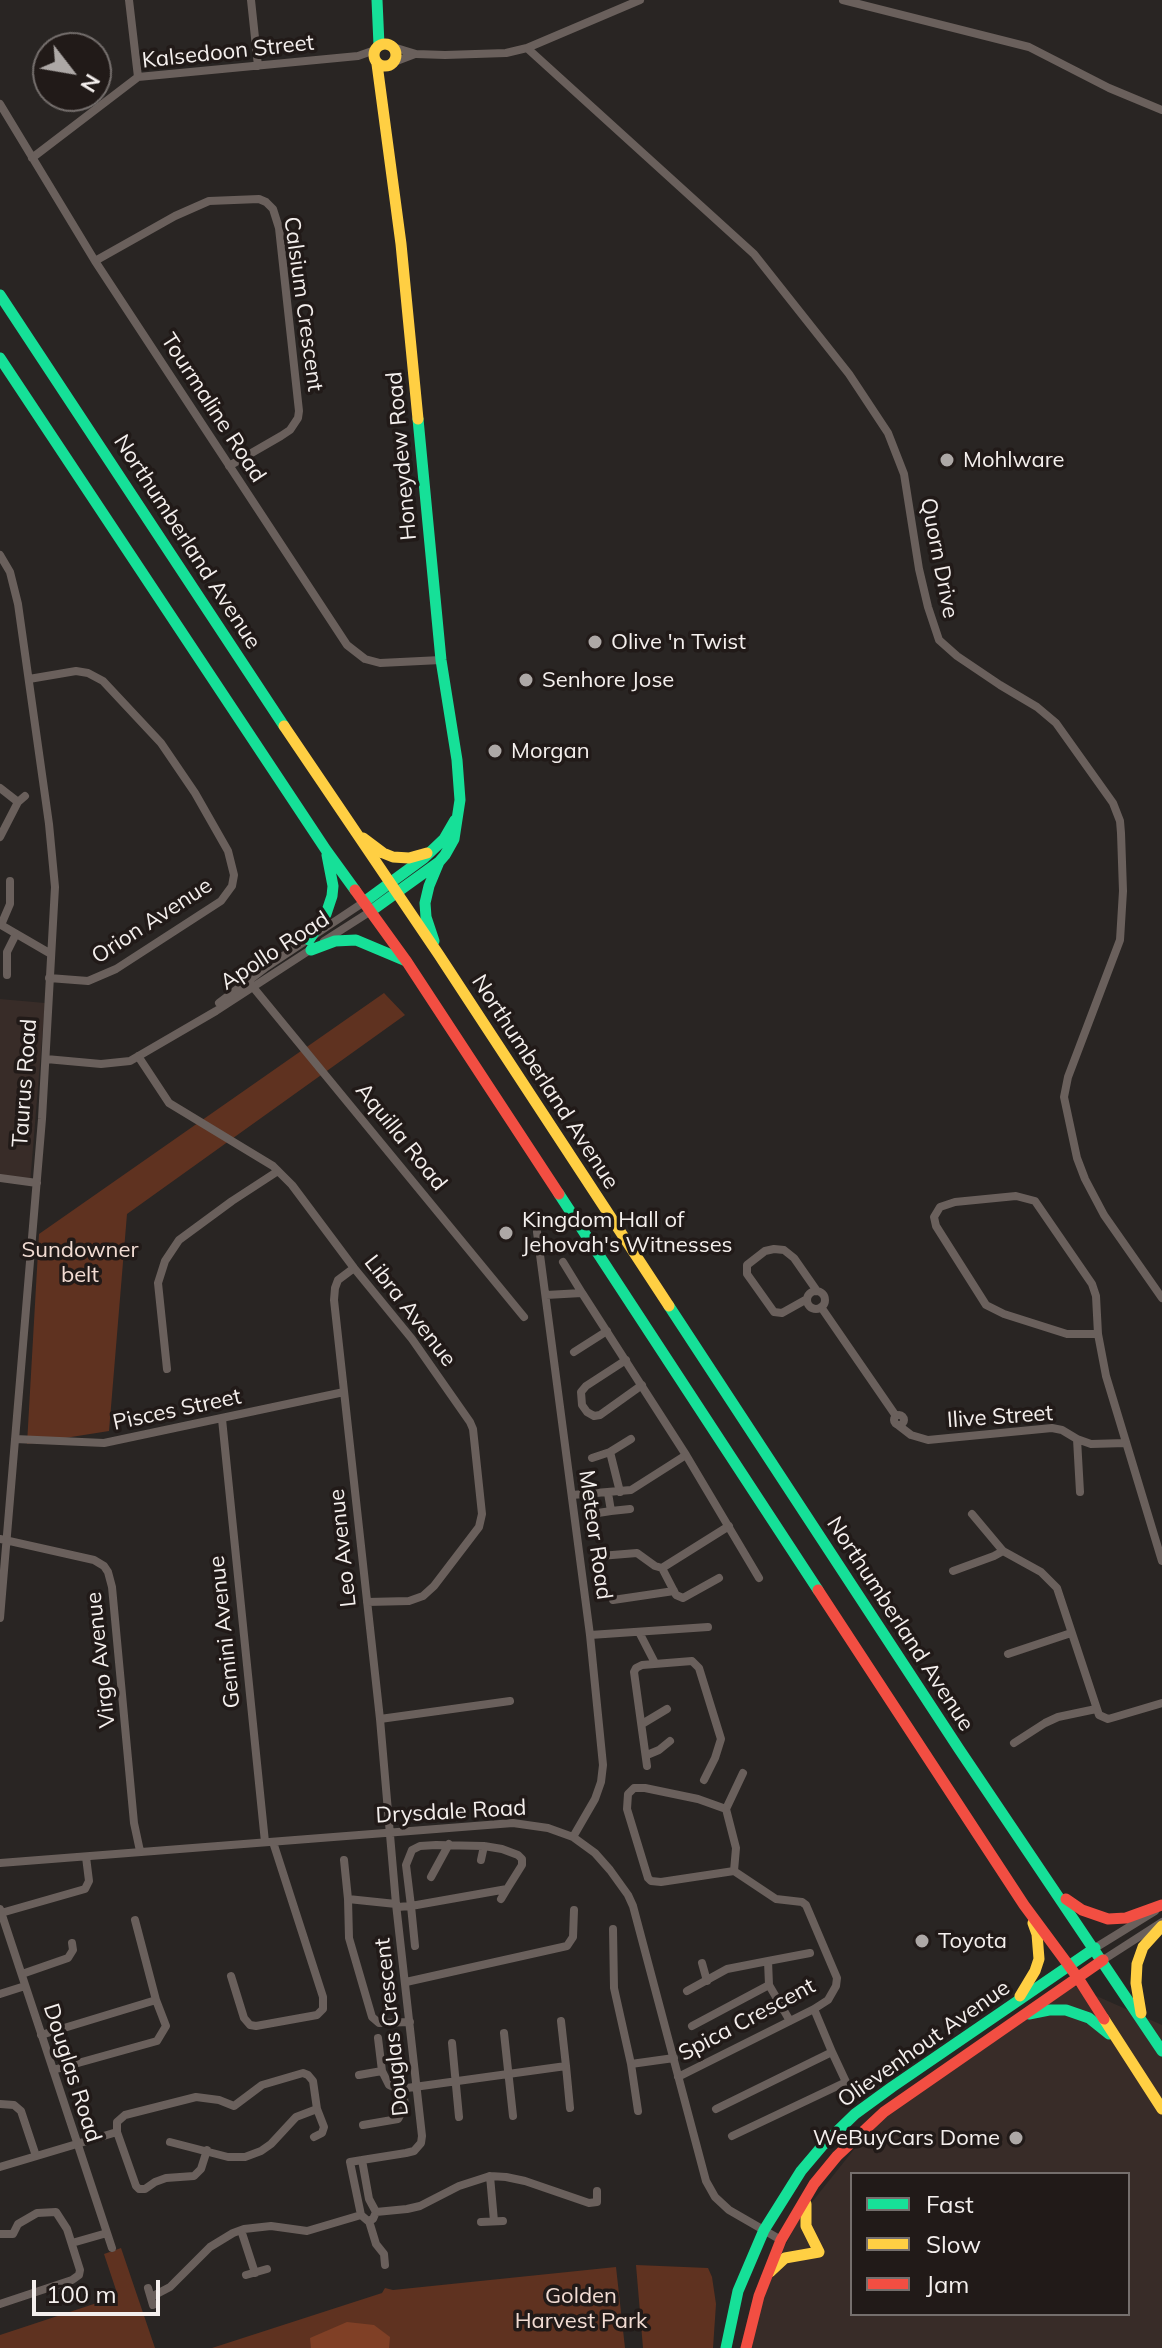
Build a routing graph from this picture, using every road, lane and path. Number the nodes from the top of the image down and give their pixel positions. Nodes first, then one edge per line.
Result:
1 (129, 0) edge
2 (251, 0) edge
3 (377, 0) edge
4 (640, 0) edge
5 (843, 0) edge
6 (527, 48) junction
7 (382, 52) junction
8 (416, 54) junction
9 (393, 63) junction
10 (258, 66) junction
11 (138, 77) junction
12 (383, 94) junction
13 (0, 104) edge
14 (1162, 110) edge
15 (32, 158) junction
16 (95, 261) junction
17 (0, 295) edge
18 (0, 358) edge
19 (229, 466) junction
20 (0, 555) edge
21 (441, 660) junction
22 (29, 679) junction
23 (0, 788) edge
24 (353, 830) junction
25 (0, 837) edge
26 (326, 850) junction
27 (436, 856) junction
28 (10, 881) dead end
29 (393, 888) junction
30 (367, 906) junction
31 (1, 926) edge
32 (16, 934) junction
33 (310, 945) junction
34 (51, 954) junction
35 (439, 955) junction
36 (407, 962) junction
37 (7, 975) dead end
38 (49, 978) junction
39 (250, 984) junction
40 (138, 1056) junction
41 (46, 1059) junction
42 (278, 1171) junction
43 (0, 1178) edge
44 (37, 1183) junction
45 (537, 1232) dead end
46 (563, 1262) dead end
47 (354, 1268) junction
48 (817, 1291) junction
49 (582, 1293) junction
50 (546, 1295) junction
51 (1162, 1298) edge
52 (807, 1299) junction
53 (821, 1307) junction
54 (524, 1317) dead end
55 (607, 1331) junction
56 (1098, 1334) junction
57 (574, 1352) dead end
58 (626, 1360) junction
59 (167, 1369) dead end
60 (642, 1385) junction
61 (344, 1392) junction
62 (222, 1419) junction
63 (15, 1439) junction
64 (631, 1439) dead end
65 (1077, 1439) junction
66 (1126, 1443) junction
67 (610, 1452) junction
68 (686, 1455) junction
69 (592, 1458) dead end
70 (620, 1492) junction
71 (1080, 1492) dead end
72 (608, 1493) junction
73 (572, 1495) junction
74 (630, 1509) dead end
75 (611, 1511) junction
76 (598, 1513) dead end
77 (972, 1514) dead end
78 (729, 1526) junction
79 (4, 1540) edge
80 (1003, 1551) junction
81 (600, 1556) dead end
82 (1162, 1561) edge
83 (662, 1568) junction
84 (953, 1571) dead end
85 (719, 1578) dead end
86 (759, 1578) dead end
87 (674, 1591) junction
88 (613, 1600) dead end
89 (367, 1602) junction
90 (0, 1618) edge
91 (708, 1627) dead end
92 (639, 1632) junction
93 (1071, 1633) junction
94 (590, 1635) junction
95 (1008, 1654) dead end
96 (655, 1663) junction
97 (510, 1701) dead end
98 (1162, 1703) edge
99 (667, 1709) dead end
100 (1096, 1709) junction
101 (380, 1719) junction
102 (642, 1724) junction
103 (670, 1741) dead end
104 (1014, 1743) dead end
105 (647, 1755) junction
106 (647, 1766) dead end
107 (743, 1773) dead end
108 (704, 1780) dead end
109 (726, 1809) junction
110 (389, 1833) junction
111 (573, 1837) junction
112 (269, 1842) junction
113 (449, 1844) junction
114 (484, 1846) junction
115 (140, 1851) junction
116 (86, 1857) junction
117 (344, 1860) dead end
118 (481, 1860) dead end
119 (0, 1863) edge
120 (734, 1871) junction
121 (431, 1877) dead end
122 (507, 1889) junction
123 (1059, 1895) junction
124 (348, 1899) junction
125 (501, 1899) dead end
126 (1024, 1905) junction
127 (396, 1906) junction
128 (411, 1906) junction
129 (1162, 1906) edge
130 (574, 1910) dead end
131 (1, 1911) edge
132 (135, 1920) dead end
133 (1162, 1924) edge
134 (3, 1929) edge
135 (613, 1929) dead end
136 (72, 1943) dead end
137 (415, 1946) dead end
138 (1095, 1948) junction
139 (810, 1953) dead end
140 (1103, 1960) junction
141 (768, 1961) junction
142 (702, 1963) dead end
143 (1070, 1966) junction
144 (22, 1974) junction
145 (231, 1976) dead end
146 (1078, 1978) junction
147 (707, 1981) junction
148 (406, 1982) junction
149 (769, 1985) junction
150 (25, 1986) junction
151 (687, 1991) dead end
152 (0, 1994) edge
153 (156, 2000) junction
154 (1015, 2003) junction
155 (814, 2009) junction
156 (1023, 2015) junction
157 (1142, 2019) junction
158 (561, 2021) dead end
159 (790, 2021) junction
160 (410, 2022) junction
161 (692, 2026) dead end
162 (504, 2033) dead end
163 (41, 2035) junction
164 (378, 2038) dead end
165 (1118, 2042) junction
166 (452, 2043) dead end
167 (1162, 2051) edge
168 (832, 2052) junction
169 (674, 2058) junction
170 (631, 2064) junction
171 (566, 2066) junction
172 (53, 2070) junction
173 (382, 2071) junction
174 (508, 2073) junction
175 (359, 2075) dead end
176 (678, 2077) junction
177 (456, 2081) junction
178 (416, 2086) junction
179 (403, 2089) junction
180 (0, 2104) edge
181 (570, 2108) dead end
182 (317, 2109) junction
183 (716, 2109) dead end
184 (1162, 2109) edge
185 (638, 2111) dead end
186 (513, 2116) dead end
187 (459, 2117) dead end
188 (363, 2125) dead end
189 (117, 2132) junction
190 (732, 2136) dead end
191 (314, 2137) dead end
192 (170, 2142) dead end
193 (76, 2143) junction
194 (207, 2150) junction
195 (36, 2156) junction
196 (362, 2160) junction
197 (0, 2167) edge
198 (490, 2176) junction
199 (597, 2191) dead end
200 (807, 2196) junction
201 (376, 2212) junction
202 (361, 2215) junction
203 (369, 2221) junction
204 (481, 2222) dead end
205 (241, 2230) junction
206 (764, 2230) junction
207 (107, 2233) junction
208 (0, 2234) edge
209 (781, 2240) junction
210 (72, 2243) junction
211 (112, 2248) dead end
212 (385, 2265) dead end
213 (267, 2269) dead end
214 (767, 2276) junction
215 (151, 2297) dead end
216 (0, 2304) edge
217 (726, 2348) edge
218 (746, 2348) edge

1 - 11 street
2 - 10 street
3 - 7 main road, Honeydew Road
4 - 6 street
5 - 14 street
6 - 8 street
6 - 51 street, Quorn Drive
7 - 8 street
7 - 9 main road
7 - 9 main road, Honeydew Road
7 - 10 street, Kalsedoon Street
7 - 12 main road, Honeydew Road
8 - 9 street
9 - 12 main road, Honeydew Road
10 - 11 street, Kalsedoon Street
11 - 15 street, Kalsedoon Street
12 - 21 main road, Honeydew Road
13 - 15 street, Tourmaline Road
15 - 16 street, Tourmaline Road
16 - 19 street, Tourmaline Road
16 - 19 street, Calsium Crescent
17 - 24 main road, Northumberland Avenue
18 - 26 main road
19 - 21 street, Tourmaline Road
20 - 22 street, Taurus Road
21 - 27 main road, Honeydew Road
22 - 34 street, Taurus Road
22 - 38 street, Orion Avenue
23 - 25 street
24 - 27 main road
24 - 29 main road, Northumberland Avenue
26 - 30 main road
26 - 33 main road
27 - 29 main road, Honeydew Road
27 - 35 main road
28 - 31 street
29 - 30 main road, Honeydew Road
29 - 35 main road, Northumberland Avenue
30 - 33 street, Apollo Road
30 - 36 main road
31 - 32 street
32 - 34 street
32 - 37 street
33 - 36 main road
33 - 39 street, Apollo Road
34 - 38 street, Taurus Road
35 - 123 main road, Northumberland Avenue
36 - 126 main road
38 - 41 street, Taurus Road
39 - 40 street, Apollo Road
39 - 54 street, Aquilla Road
40 - 41 street, Apollo Road
40 - 42 street, Libra Avenue
41 - 44 street, Taurus Road
42 - 47 street, Libra Avenue
42 - 59 street
43 - 44 street
44 - 63 street, Taurus Road
45 - 50 street, Meteor Road
46 - 49 street
47 - 61 street, Leo Avenue
47 - 89 street, Libra Avenue
48 - 52 street
48 - 52 street
48 - 53 street
49 - 50 street
49 - 55 street
50 - 73 street, Meteor Road
52 - 53 street
53 - 65 street, Ilive Street
55 - 57 street
55 - 58 street
56 - 56 street
56 - 66 street
58 - 60 street
58 - 60 street
60 - 68 street
61 - 62 street, Pisces Street
61 - 89 street, Leo Avenue
62 - 63 street, Pisces Street
62 - 112 street, Gemini Avenue
63 - 79 street, Taurus Road
64 - 67 street
65 - 66 street, Ilive Street
65 - 71 street
66 - 82 street
67 - 69 street
67 - 70 street
68 - 70 street
68 - 78 street
70 - 72 street
72 - 73 street
72 - 75 street
73 - 94 street, Meteor Road
74 - 75 street
75 - 76 street
77 - 80 street
78 - 83 street
78 - 86 street
79 - 90 street, Taurus Road
79 - 115 street, Virgo Avenue
80 - 84 street
80 - 93 street
81 - 83 street
83 - 87 street
85 - 87 street
87 - 88 street
89 - 101 street, Leo Avenue
91 - 92 street
92 - 94 street
92 - 96 street
93 - 95 street
93 - 100 street
94 - 111 street, Meteor Road
96 - 102 street
96 - 108 street
97 - 101 street
98 - 100 street
99 - 102 street
100 - 104 street
101 - 110 street, Leo Avenue
102 - 105 street
103 - 105 street
105 - 106 street
107 - 109 street
109 - 120 street
109 - 120 street
110 - 111 street, Drysdale Road
110 - 112 street, Drysdale Road
110 - 127 street, Douglas Crescent
111 - 169 street, Drysdale Road
112 - 115 street, Drysdale Road
112 - 145 street, Gemini Avenue
113 - 114 street
113 - 121 street
113 - 128 street
114 - 118 street
114 - 122 street
115 - 116 street, Drysdale Road
116 - 119 street, Drysdale Road
116 - 131 street
117 - 124 street
120 - 155 street, Spica Crescent
122 - 125 street
122 - 128 street
123 - 129 main road
123 - 138 main road, Northumberland Avenue
124 - 127 street
124 - 160 street
126 - 143 main road
126 - 154 main road
127 - 128 street
127 - 148 street, Douglas Crescent
128 - 137 street
129 - 138 street, Olievenhout Avenue
130 - 148 street
131 - 134 street, Douglas Road
132 - 153 street
133 - 140 street, Olievenhout Avenue
133 - 157 main road
134 - 144 street, Douglas Road
135 - 170 street
136 - 144 street
138 - 140 main road, Northumberland Avenue
138 - 143 main road, Olievenhout Avenue
139 - 141 street
140 - 146 main road, Olievenhout Avenue
140 - 157 main road, Northumberland Avenue
141 - 147 street
141 - 149 street
142 - 147 street
143 - 146 main road
143 - 154 main road, Olievenhout Avenue
144 - 150 street, Douglas Road
146 - 156 main road, Olievenhout Avenue
146 - 165 main road
147 - 151 street
148 - 160 street, Douglas Crescent
149 - 159 street
149 - 161 street
150 - 152 street
150 - 163 street, Douglas Road
153 - 163 street
153 - 172 street
154 - 206 main road, Olievenhout Avenue
155 - 159 street, Spica Crescent
155 - 168 street
156 - 165 main road
156 - 200 main road, Olievenhout Avenue
157 - 167 main road, Northumberland Avenue
158 - 171 street
159 - 176 street, Spica Crescent
160 - 178 street, Douglas Crescent
162 - 174 street
163 - 172 street, Douglas Road
164 - 173 street
165 - 184 main road
166 - 177 street
168 - 183 street
168 - 190 street
169 - 170 street
169 - 176 street, Drysdale Road
170 - 185 street
171 - 174 street
171 - 181 street
172 - 193 street, Douglas Road
173 - 175 street
173 - 179 street
174 - 177 street
174 - 186 street
176 - 206 street, Drysdale Road
177 - 178 street
177 - 187 street
178 - 179 street
178 - 196 street, Douglas Crescent
179 - 188 street
180 - 195 street
182 - 189 street
182 - 191 street
182 - 194 street
189 - 193 street
189 - 194 street
192 - 194 street
193 - 195 street
193 - 207 street, Douglas Road
195 - 197 street
196 - 201 street
196 - 202 street, Douglas Crescent
198 - 199 street
198 - 201 street
198 - 204 street
200 - 209 main road, Olievenhout Avenue
200 - 214 main road
201 - 203 street
202 - 203 street
202 - 205 street
203 - 212 street
205 - 213 street
205 - 215 street
206 - 209 street, Drysdale Road
206 - 217 main road, Olievenhout Avenue
207 - 210 street
207 - 211 street, Douglas Road
208 - 210 street
209 - 214 main road, Olievenhout Avenue
210 - 216 street
214 - 218 main road, Olievenhout Avenue

